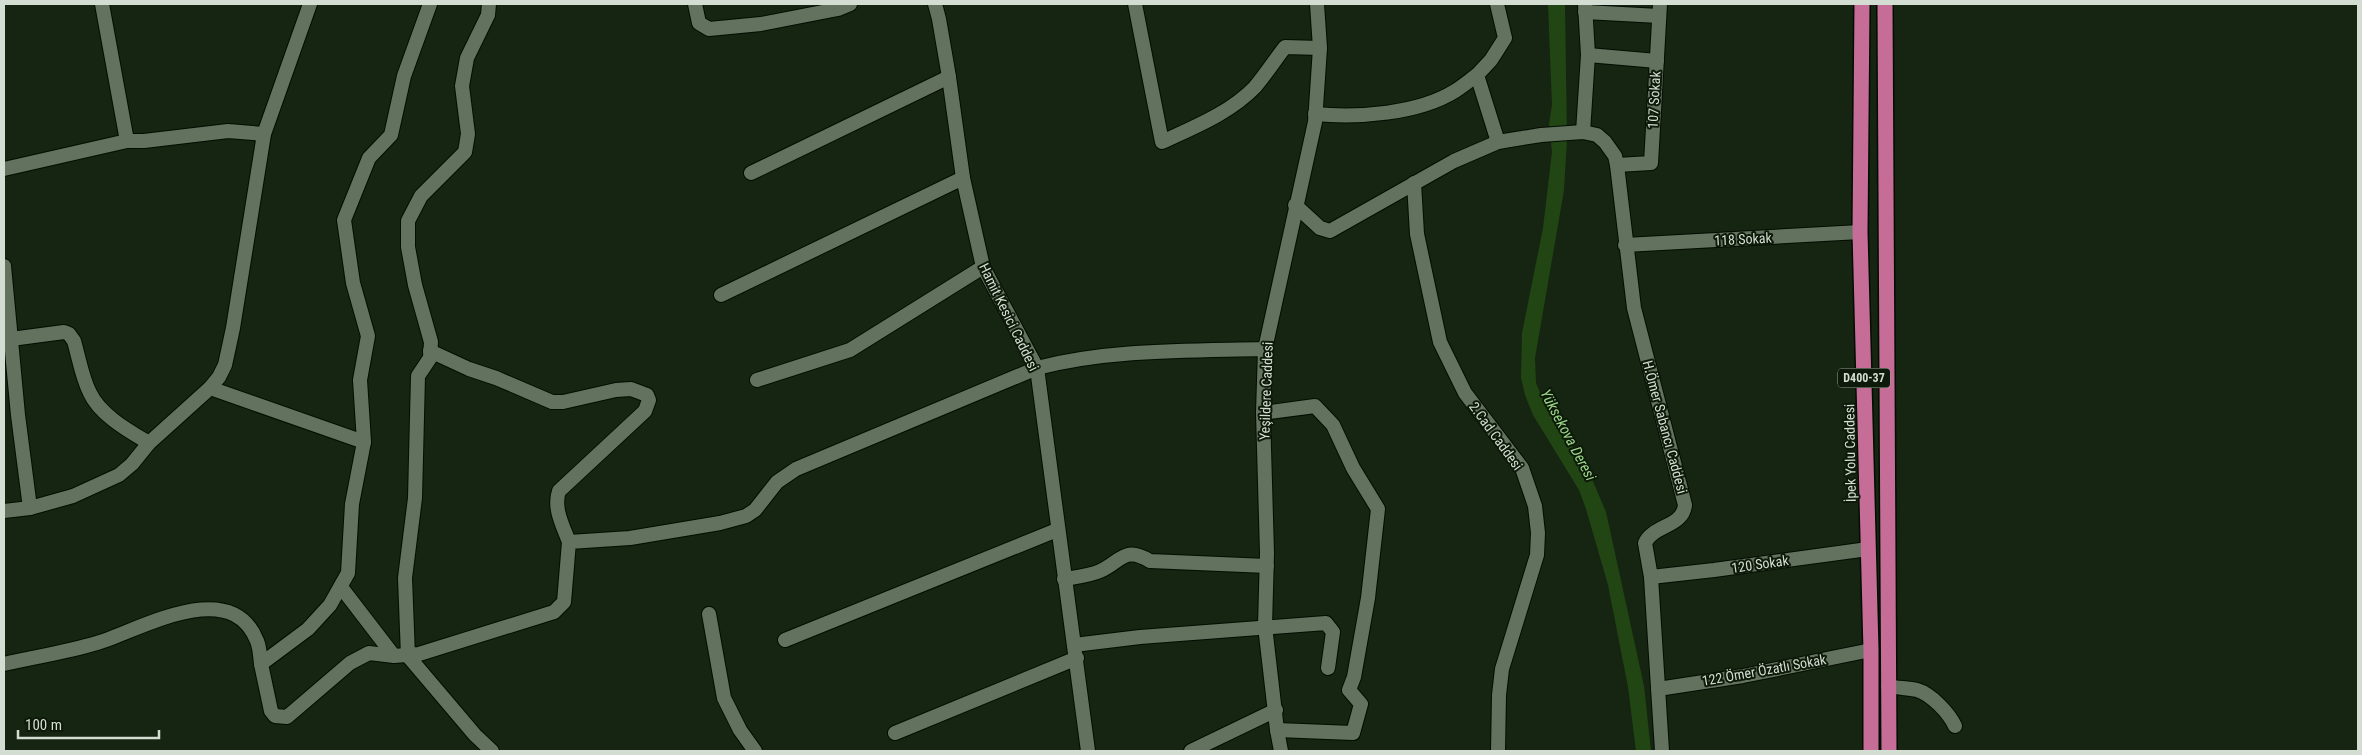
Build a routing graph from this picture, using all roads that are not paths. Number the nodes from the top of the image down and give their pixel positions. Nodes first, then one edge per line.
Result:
1 (102, 4) edge
2 (310, 4) edge
3 (430, 4) edge
4 (489, 4) edge
5 (696, 4) edge
6 (850, 4) edge
7 (934, 4) edge
8 (1135, 4) edge
9 (1317, 4) edge
10 (1497, 4) edge
11 (1862, 4) edge
12 (1885, 4) edge
13 (1585, 8) edge
14 (1620, 9) edge
15 (1659, 10) edge
16 (1320, 48) junction
17 (1588, 55) junction
18 (1656, 61) junction
19 (1477, 75) junction
20 (949, 77) junction
21 (1315, 114) junction
22 (1578, 132) junction
23 (264, 134) junction
24 (127, 141) junction
25 (1498, 142) junction
26 (1618, 165) junction
27 (4, 169) edge
28 (751, 173) dead end
29 (963, 178) junction
30 (1414, 183) junction
31 (1295, 205) junction
32 (1860, 232) junction
33 (1625, 245) junction
34 (4, 266) edge
35 (983, 267) junction
36 (721, 295) dead end
37 (11, 339) junction
38 (1265, 349) junction
39 (430, 351) junction
40 (1037, 368) junction
41 (757, 380) dead end
42 (210, 388) junction
43 (1263, 413) junction
44 (364, 442) junction
45 (149, 443) junction
46 (30, 508) junction
47 (4, 511) edge
48 (1057, 530) junction
49 (569, 542) junction
50 (1868, 549) junction
51 (1267, 566) junction
52 (1652, 577) junction
53 (1064, 579) junction
54 (341, 587) junction
55 (709, 614) dead end
56 (1265, 626) junction
57 (785, 640) dead end
58 (1871, 650) junction
59 (1076, 652) junction
60 (401, 656) junction
61 (4, 664) edge
62 (261, 664) junction
63 (1328, 668) dead end
64 (1888, 686) junction
65 (1658, 689) junction
66 (1276, 710) junction
67 (1955, 726) dead end
68 (1277, 730) junction
69 (895, 733) dead end
70 (492, 751) edge
71 (755, 751) edge
72 (1088, 751) edge
73 (1192, 751) edge
74 (1282, 751) edge
75 (1498, 751) edge
76 (1662, 751) edge
77 (1871, 751) edge
78 (1888, 751) edge

1 - 24 street
2 - 23 street
3 - 44 street
4 - 39 street
5 - 6 street
7 - 20 street, Hamit Kesici Caddesi
8 - 16 street
9 - 16 street, Yeşildere Caddesi
10 - 19 street
11 - 32 highway, İpek Yolu Caddesi / D400-37
12 - 64 highway, D400-37
13 - 14 street
13 - 17 street
14 - 15 street
15 - 18 street, 107 Sokak
16 - 21 street, Yeşildere Caddesi
17 - 18 street
17 - 22 street
18 - 26 street, 107 Sokak
19 - 21 street
19 - 25 street
20 - 28 street
20 - 29 street, Hamit Kesici Caddesi
21 - 31 street, Yeşildere Caddesi
22 - 25 street
22 - 26 street, H.Ömer Sabancı Caddesi
23 - 24 street
23 - 42 street
24 - 27 street
25 - 30 street
26 - 33 street, H.Ömer Sabancı Caddesi
29 - 35 street, Hamit Kesici Caddesi
29 - 36 street
30 - 31 street
30 - 75 street, 2.Cad Caddesi
31 - 38 street, Yeşildere Caddesi
32 - 33 street, 118 Sokak
32 - 50 highway, İpek Yolu Caddesi / D400-37
33 - 52 street, H.Ömer Sabancı Caddesi
34 - 37 street
35 - 40 street, Hamit Kesici Caddesi
35 - 41 street
37 - 45 street
37 - 46 street
38 - 40 street
38 - 43 street, Yeşildere Caddesi
39 - 49 street
39 - 60 street
40 - 48 street, Hamit Kesici Caddesi
40 - 49 street
42 - 44 street
42 - 45 street
43 - 51 street, Yeşildere Caddesi
43 - 68 street
44 - 54 street
45 - 46 street
46 - 47 street
48 - 53 street, Hamit Kesici Caddesi
48 - 57 street
49 - 60 street
50 - 52 street, 120 Sokak
50 - 58 highway, İpek Yolu Caddesi / D400-37
51 - 53 street
51 - 56 street, Yeşildere Caddesi
52 - 65 street, H.Ömer Sabancı Caddesi
53 - 59 street, Hamit Kesici Caddesi
54 - 60 street
54 - 62 street
55 - 71 street
56 - 59 street
56 - 63 street
56 - 66 street, Yeşildere Caddesi
58 - 65 street, 122 Ömer Özatlı Sokak
58 - 77 highway, İpek Yolu Caddesi / D400-37
59 - 69 street
59 - 72 street, Hamit Kesici Caddesi
60 - 62 street
60 - 70 street
61 - 62 street
64 - 67 street
64 - 78 highway, D400-37
65 - 76 street, H.Ömer Sabancı Caddesi
66 - 68 street, Yeşildere Caddesi
66 - 73 street
68 - 74 street, Yeşildere Caddesi

